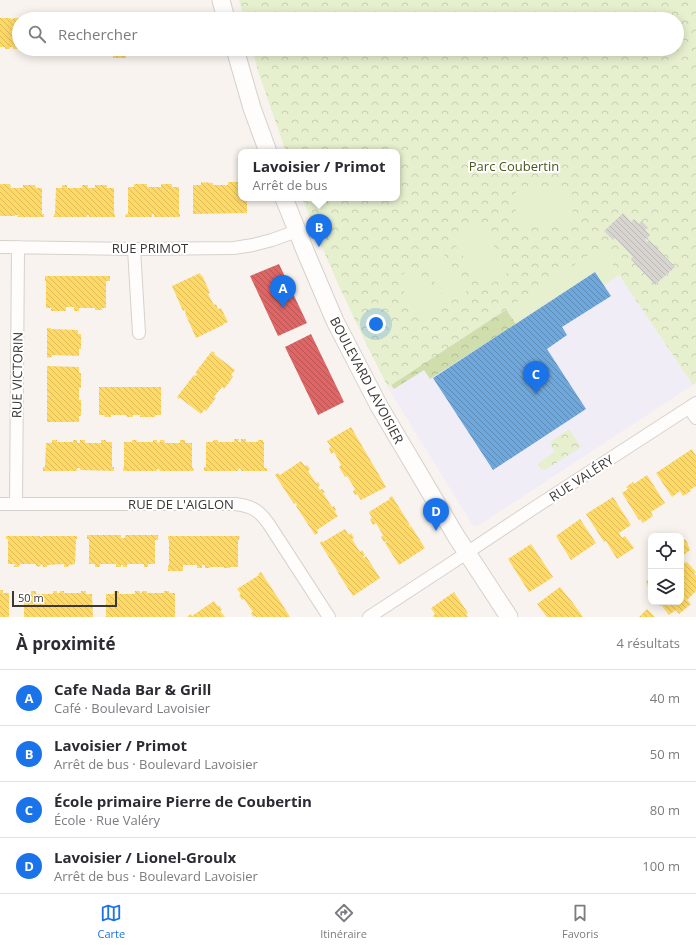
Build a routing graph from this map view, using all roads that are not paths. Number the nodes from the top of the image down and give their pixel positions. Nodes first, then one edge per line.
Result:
1 (221, 0) edge
2 (224, 12) edge
3 (237, 56) edge
4 (267, 149) edge
5 (285, 201) edge
6 (297, 231) junction
7 (0, 247) edge
8 (18, 247) junction
9 (134, 249) junction
10 (139, 333) dead end
11 (694, 410) edge
12 (0, 504) edge
13 (16, 504) junction
14 (467, 553) junction
15 (328, 617) edge
16 (369, 617) edge
17 (509, 617) edge

1 - 2 street
3 - 4 street
5 - 6 street, BOULEVARD LAVOISIER
6 - 9 street, RUE PRIMOT
6 - 14 street, BOULEVARD LAVOISIER
7 - 8 street, RUE PRIMOT
8 - 9 street, RUE PRIMOT
8 - 13 street, RUE VICTORIN
9 - 10 street
11 - 14 street, RUE VALÉRY
12 - 13 street, RUE DE L'AIGLON
13 - 15 street, RUE DE L'AIGLON
14 - 16 street, RUE VALÉRY
14 - 17 street, BOULEVARD LAVOISIER

